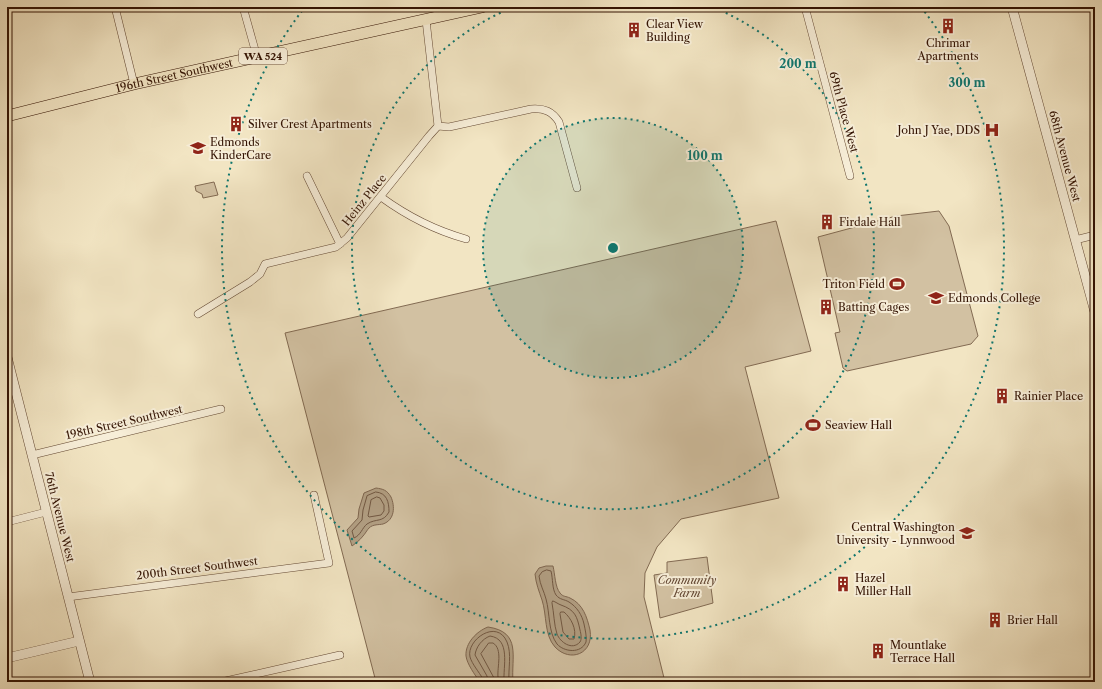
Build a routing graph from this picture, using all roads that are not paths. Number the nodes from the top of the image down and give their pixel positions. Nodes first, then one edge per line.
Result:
1 (115, 7) edge
2 (243, 7) edge
3 (482, 7) edge
4 (805, 7) edge
5 (1012, 7) edge
6 (426, 20) junction
7 (257, 57) junction
8 (134, 84) junction
9 (7, 116) edge
10 (438, 126) junction
11 (307, 176) dead end
12 (850, 176) dead end
13 (577, 188) dead end
14 (381, 196) junction
15 (1095, 235) edge
16 (466, 240) dead end
17 (1075, 240) junction
18 (340, 244) junction
19 (1095, 312) edge
20 (198, 314) dead end
21 (7, 357) edge
22 (221, 409) dead end
23 (32, 455) junction
24 (314, 495) dead end
25 (46, 512) junction
26 (7, 522) edge
27 (68, 597) junction
28 (79, 641) junction
29 (340, 655) dead end
30 (7, 658) edge
31 (90, 682) edge
32 (221, 682) edge

1 - 8 street
2 - 7 street
3 - 6 main road, 196th Street Southwest / WA 524
4 - 12 street, 69th Place West
5 - 17 street, 68th Avenue West
6 - 7 main road, 196th Street Southwest / WA 524
6 - 10 street
7 - 8 main road, 196th Street Southwest / WA 524
8 - 9 main road, 196th Street Southwest / WA 524
10 - 13 street
10 - 14 street, Heinz Place
11 - 18 street
14 - 16 street
14 - 18 street, Heinz Place
15 - 17 street
17 - 19 street, 68th Avenue West
18 - 20 street, Heinz Place
21 - 23 street, 76th Avenue West
22 - 23 street, 198th Street Southwest
23 - 25 street, 76th Avenue West
24 - 27 street, 200th Street Southwest
25 - 26 street
25 - 27 street, 76th Avenue West
27 - 28 street, 76th Avenue West
28 - 30 street
28 - 31 street, 76th Avenue West
29 - 32 street

